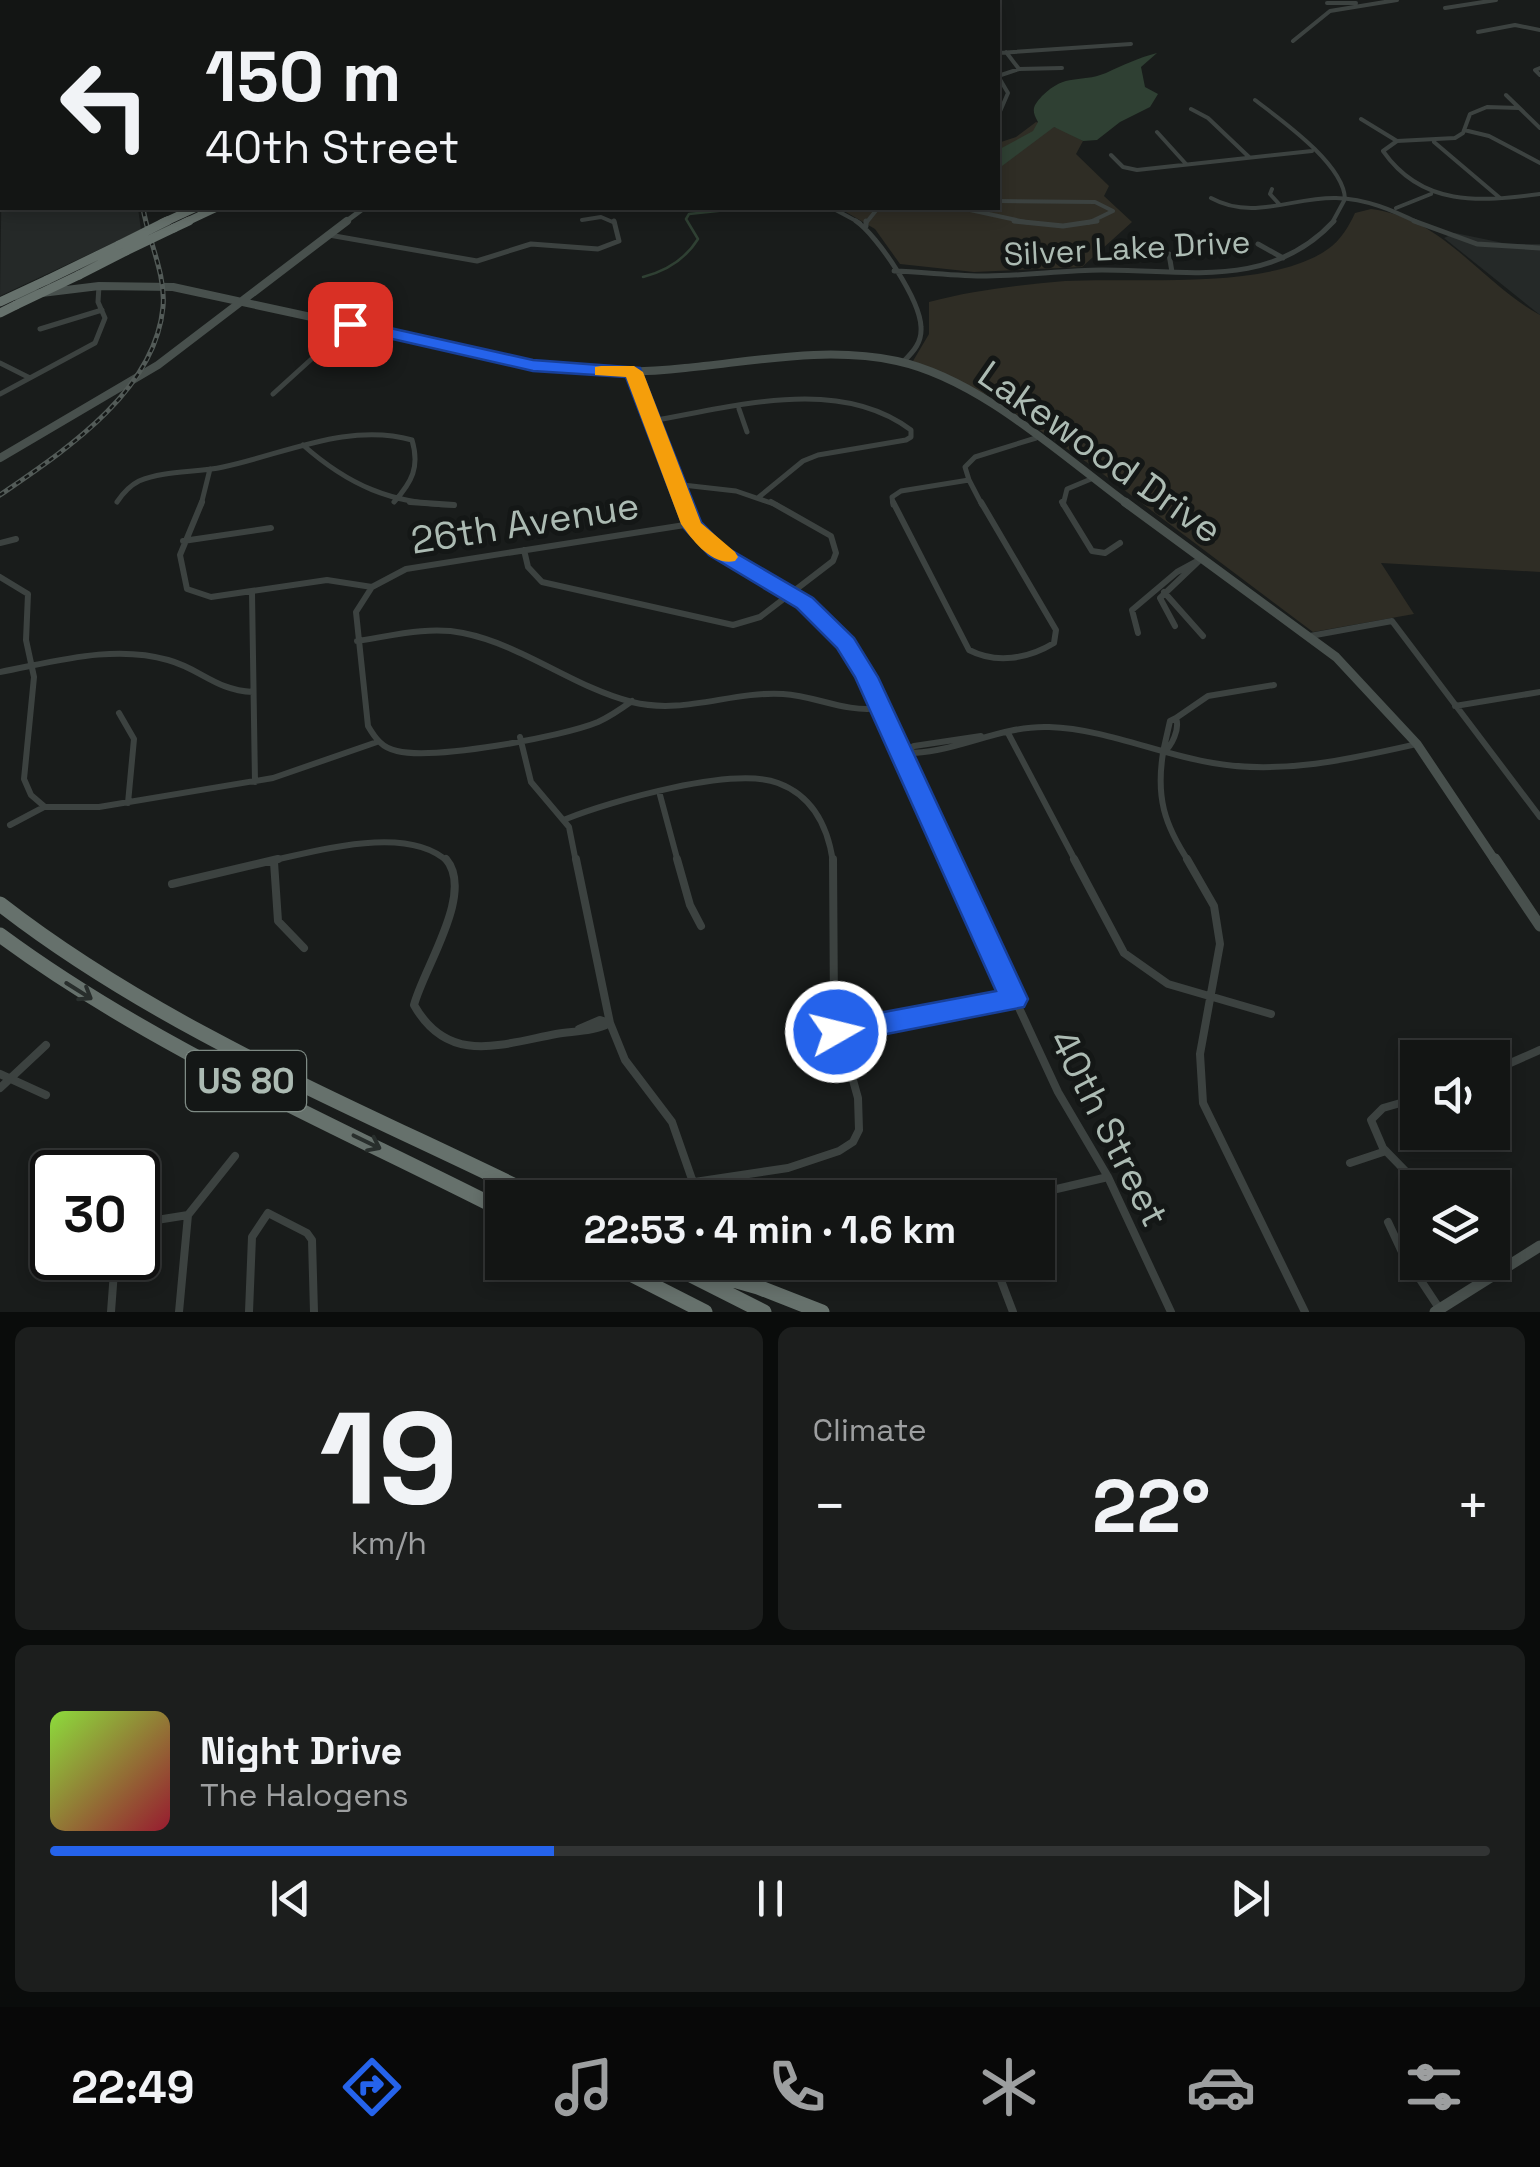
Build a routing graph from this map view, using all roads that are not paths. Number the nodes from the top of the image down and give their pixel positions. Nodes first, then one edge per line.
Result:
1 (1397, 0) edge
2 (1496, 0) edge
3 (1327, 3) dead end
4 (1362, 4) junction
5 (1445, 8) dead end
6 (1540, 30) edge
7 (1478, 32) dead end
8 (1293, 41) dead end
9 (1130, 44) dead end
10 (1090, 45) junction
11 (1006, 52) junction
12 (1000, 53) edge
13 (1098, 54) dead end
14 (1062, 68) dead end
15 (1019, 69) junction
16 (1000, 75) edge
17 (1000, 79) edge
18 (1506, 95) dead end
19 (1255, 100) dead end
20 (1519, 108) junction
21 (1191, 109) dead end
22 (1000, 111) edge
23 (1361, 120) dead end
24 (1540, 128) edge
25 (1464, 130) junction
26 (1157, 132) dead end
27 (1397, 141) junction
28 (1433, 141) junction
29 (1313, 151) junction
30 (1110, 155) dead end
31 (1250, 158) junction
32 (1540, 163) edge
33 (1187, 165) junction
34 (1344, 187) junction
35 (1272, 189) dead end
36 (1432, 194) junction
37 (1540, 194) edge
38 (1211, 198) dead end
39 (1501, 198) junction
40 (1346, 199) junction
41 (1000, 200) edge
42 (1367, 202) junction
43 (1280, 205) junction
44 (1395, 209) junction
45 (192, 210) edge
46 (210, 210) edge
47 (361, 210) edge
48 (835, 210) edge
49 (876, 210) edge
50 (973, 210) edge
51 (1342, 210) junction
52 (582, 220) dead end
53 (171, 224) junction
54 (866, 228) junction
55 (329, 235) junction
56 (1258, 244) dead end
57 (123, 248) junction
58 (1540, 248) edge
59 (1168, 254) dead end
60 (1284, 259) junction
61 (894, 270) junction
62 (1172, 272) junction
63 (99, 286) junction
64 (0, 300) edge
65 (242, 300) junction
66 (102, 310) junction
67 (0, 313) edge
68 (350, 324) junction
69 (40, 328) dead end
70 (0, 362) edge
71 (904, 362) junction
72 (634, 372) junction
73 (31, 378) junction
74 (0, 394) edge
75 (273, 394) dead end
76 (738, 409) junction
77 (651, 421) junction
78 (747, 432) dead end
79 (1036, 438) junction
80 (302, 444) junction
81 (0, 458) edge
82 (210, 470) junction
83 (1091, 479) junction
84 (969, 480) junction
85 (674, 484) junction
86 (759, 498) junction
87 (117, 502) dead end
88 (394, 502) junction
89 (454, 505) dead end
90 (691, 524) junction
91 (271, 528) dead end
92 (16, 539) dead end
93 (183, 541) junction
94 (1120, 542) dead end
95 (0, 543) edge
96 (524, 550) junction
97 (1202, 558) junction
98 (0, 578) edge
99 (372, 588) junction
100 (1164, 592) junction
101 (252, 593) junction
102 (792, 594) junction
103 (206, 596) joint
104 (1175, 626) dead end
105 (1138, 633) dead end
106 (1203, 636) dead end
107 (1310, 636) junction
108 (357, 641) junction
109 (34, 665) junction
110 (0, 672) edge
111 (1274, 684) dead end
112 (253, 692) junction
113 (1540, 692) edge
114 (632, 701) junction
115 (1456, 706) junction
116 (880, 708) junction
117 (119, 713) dead end
118 (1008, 732) junction
119 (520, 737) junction
120 (377, 742) junction
121 (1416, 744) junction
122 (900, 753) junction
123 (1163, 753) junction
124 (256, 782) junction
125 (660, 794) junction
126 (128, 803) junction
127 (45, 806) junction
128 (1540, 816) edge
129 (566, 819) junction
130 (10, 825) dead end
131 (274, 862) junction
132 (172, 884) dead end
133 (0, 904) edge
134 (701, 926) dead end
135 (1540, 926) edge
136 (0, 935) edge
137 (304, 948) dead end
138 (1209, 998) junction
139 (1014, 999) junction
140 (1270, 1014) dead end
141 (610, 1023) junction
142 (836, 1032) junction
143 (46, 1044) dead end
144 (1540, 1050) edge
145 (1510, 1062) edge
146 (4, 1076) edge
147 (0, 1088) edge
148 (46, 1095) dead end
149 (1400, 1103) edge
150 (1386, 1151) junction
151 (234, 1156) dead end
152 (1350, 1163) dead end
153 (1404, 1170) edge
154 (1108, 1177) junction
155 (503, 1180) edge
156 (692, 1180) edge
157 (720, 1180) edge
158 (1055, 1189) edge
159 (485, 1201) edge
160 (188, 1216) junction
161 (160, 1220) edge
162 (1388, 1222) dead end
163 (1540, 1246) edge
164 (1510, 1260) edge
165 (114, 1280) edge
166 (642, 1280) edge
167 (703, 1280) edge
168 (733, 1280) edge
169 (1001, 1280) edge
170 (1477, 1280) edge
171 (1437, 1311) edge
172 (112, 1312) edge
173 (179, 1312) edge
174 (249, 1312) edge
175 (314, 1312) edge
176 (703, 1312) edge
177 (764, 1312) edge
178 (822, 1312) edge
179 (1013, 1312) edge
180 (1171, 1312) edge
181 (1305, 1312) edge

1 - 4 street
2 - 5 street
3 - 4 street
4 - 8 street
6 - 7 street
9 - 10 street
10 - 11 street
10 - 13 street
11 - 12 street
11 - 15 street
14 - 15 street
15 - 16 street
17 - 22 street
18 - 20 street
19 - 29 street
20 - 24 street
20 - 25 street
21 - 31 street
23 - 27 street
25 - 28 street
25 - 32 street
26 - 33 street
27 - 28 street
27 - 36 street
28 - 39 street
29 - 31 street
29 - 34 street
30 - 33 street
31 - 33 street
34 - 40 street, Silver Lake Drive
34 - 42 street
35 - 43 street
36 - 39 street
36 - 44 street
37 - 39 street
38 - 43 street
40 - 42 street
40 - 43 street
40 - 51 street, Silver Lake Drive
41 - 50 street
42 - 44 street
42 - 51 street, Silver Lake Drive
44 - 58 street
45 - 53 highway
46 - 53 highway
47 - 55 street
48 - 54 street
49 - 54 street
51 - 60 street, Silver Lake Drive
52 - 55 street
53 - 57 highway, bridge
54 - 61 street
55 - 65 street
56 - 60 street
57 - 64 highway, bridge
57 - 67 highway, bridge
59 - 62 street
60 - 62 street, Silver Lake Drive
61 - 62 street, Silver Lake Drive
61 - 71 street
63 - 64 street, Lakewood Drive
63 - 65 street, Lakewood Drive
63 - 66 street
65 - 68 street, Lakewood Drive
65 - 81 street
66 - 69 street
66 - 73 street
68 - 72 street, Lakewood Drive
68 - 75 street
70 - 73 street
71 - 72 street, Lakewood Drive
71 - 79 street, Lakewood Drive
72 - 77 street, 40th Street
73 - 74 street
76 - 77 street
76 - 78 street
76 - 86 street
77 - 85 street, 40th Street
79 - 83 street, Lakewood Drive
79 - 84 street
80 - 82 street
80 - 88 street
80 - 88 street
82 - 87 street
82 - 93 street
83 - 94 street
83 - 97 street, Lakewood Drive
84 - 84 street
85 - 86 street
85 - 90 street, 40th Street
86 - 102 street
88 - 89 street
90 - 96 street, 26th Avenue
90 - 102 street, 40th Street
91 - 93 street
92 - 95 street
93 - 103 street
96 - 99 street, 26th Avenue
96 - 102 street
97 - 100 street
97 - 105 street
97 - 107 street, Lakewood Drive
98 - 109 street
99 - 101 street
99 - 108 street
100 - 104 street
100 - 106 street
101 - 103 street
101 - 112 street
102 - 116 street, 40th Street
107 - 115 street
107 - 121 street, Lakewood Drive
108 - 114 street
108 - 120 street
109 - 110 street
109 - 112 street
109 - 127 street
111 - 123 street
112 - 124 street
113 - 115 street
114 - 116 street
114 - 119 street
115 - 128 street
116 - 122 street, 40th Street
117 - 126 street
118 - 122 street
118 - 123 street
118 - 138 street
119 - 120 street
119 - 129 street
120 - 124 street
121 - 123 street
121 - 135 street, Lakewood Drive
122 - 139 street, 40th Street
123 - 138 street
124 - 126 street
125 - 129 street
125 - 134 street
125 - 142 street
126 - 127 street
127 - 130 street
129 - 141 street
131 - 132 street
131 - 137 street
131 - 141 street
133 - 155 highway, US 80
136 -> 159 highway, US 80
138 - 140 street
138 - 181 street
139 - 142 street
139 - 154 street, 40th Street
141 - 156 street
142 - 157 street
143 - 146 street
144 - 145 street
146 - 147 street
146 - 148 street
149 - 150 street
150 - 152 street
150 - 153 street
151 - 160 street
154 - 158 street
154 - 180 street, 40th Street
160 - 161 street
160 - 173 street
162 - 171 street
163 - 164 street
165 - 172 street
166 - 176 highway
167 - 177 highway
168 - 178 highway
169 - 179 street
170 - 171 street
174 - 175 street

